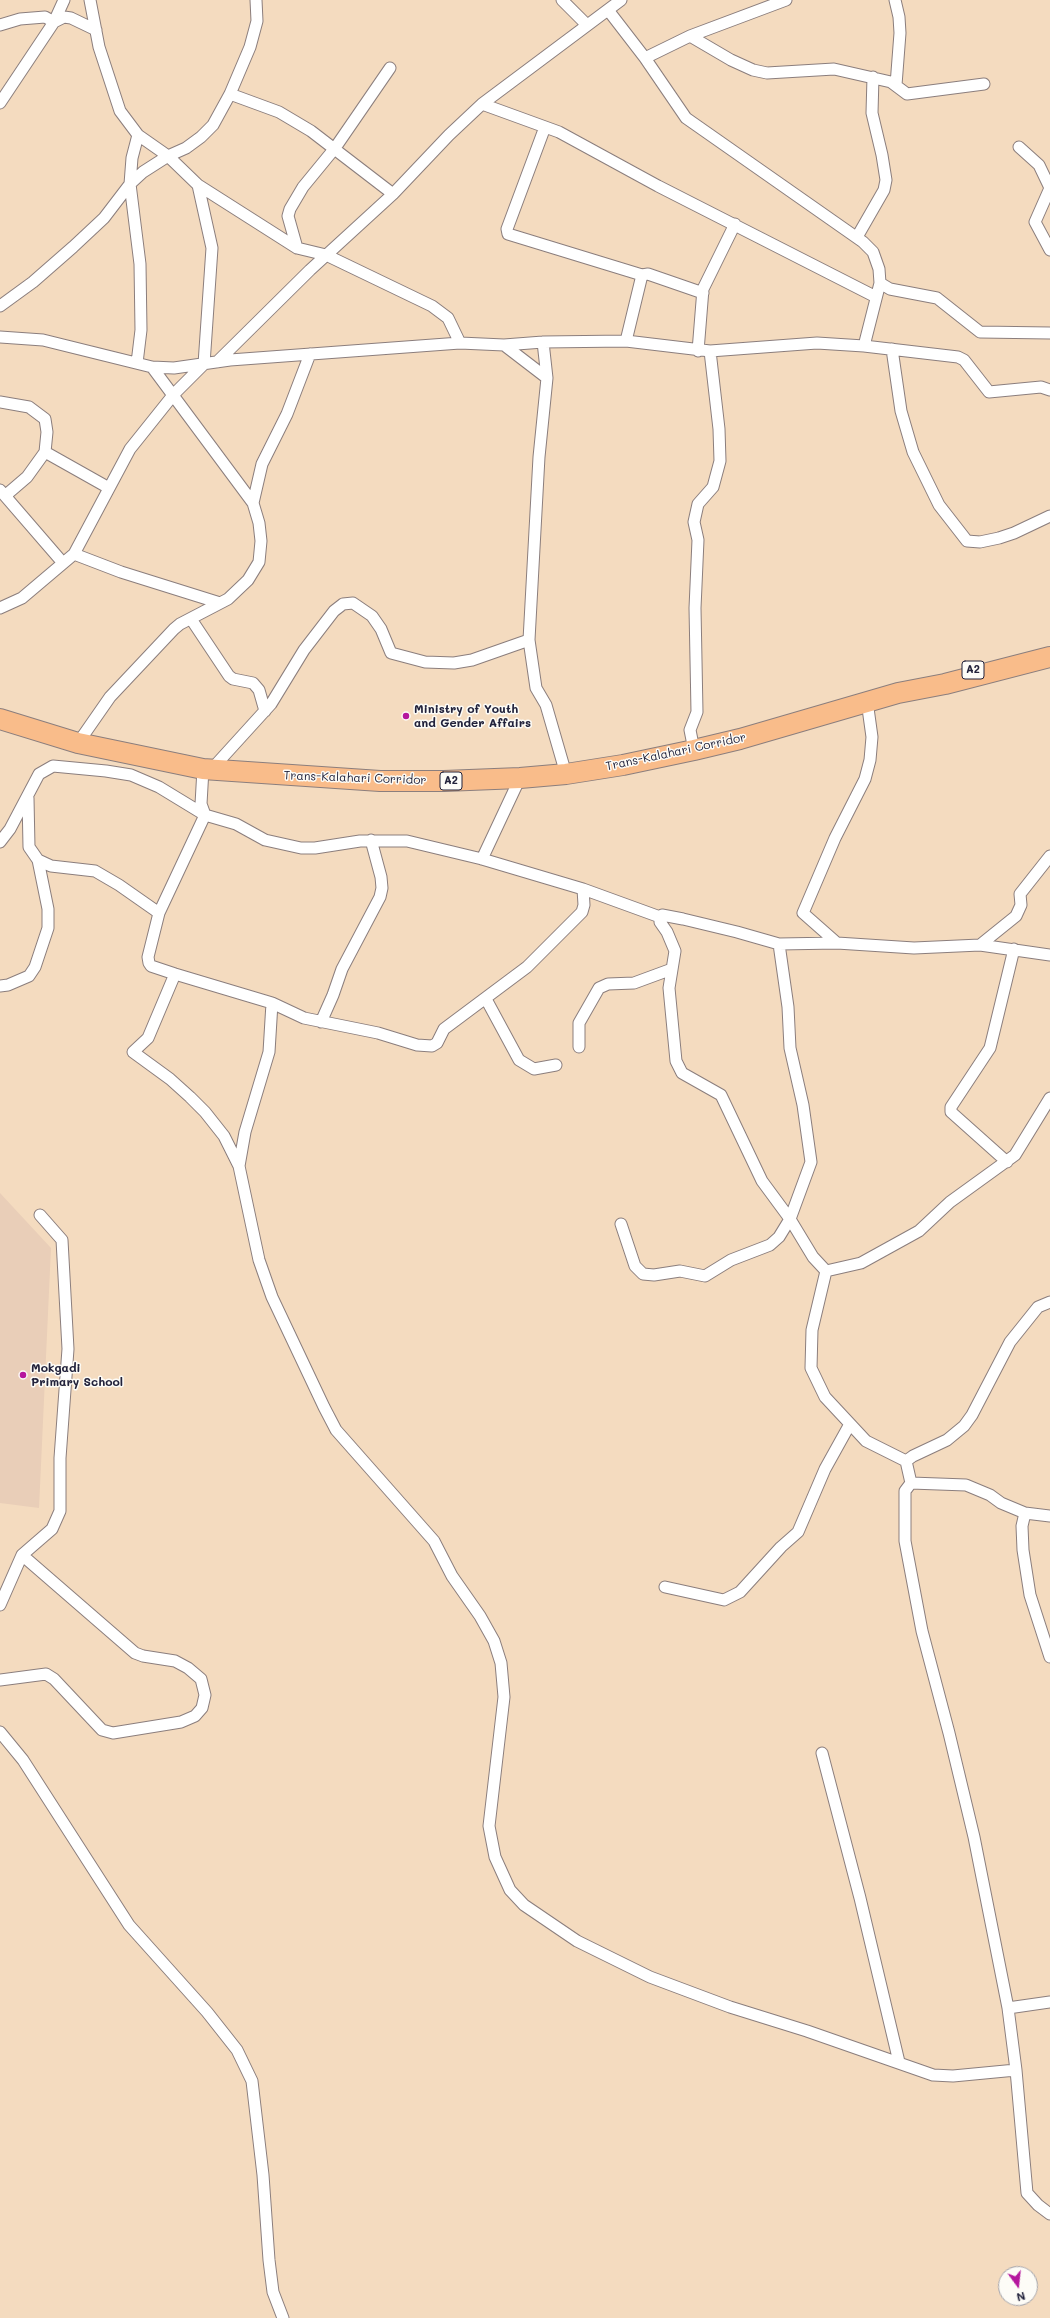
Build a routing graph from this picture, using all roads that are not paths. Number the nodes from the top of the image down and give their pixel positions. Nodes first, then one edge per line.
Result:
1 (64, 0) edge
2 (90, 0) edge
3 (256, 0) edge
4 (562, 0) edge
5 (621, 0) edge
6 (786, 0) edge
7 (895, 0) edge
8 (608, 10) junction
9 (54, 22) junction
10 (0, 25) edge
11 (588, 26) junction
12 (96, 30) junction
13 (690, 36) junction
14 (645, 58) junction
15 (390, 68) dead end
16 (873, 77) junction
17 (984, 84) dead end
18 (896, 85) junction
19 (230, 94) junction
20 (0, 103) edge
21 (482, 104) junction
22 (545, 127) junction
23 (138, 136) junction
24 (1020, 147) dead end
25 (335, 148) junction
26 (168, 156) junction
27 (130, 184) junction
28 (198, 185) junction
29 (392, 194) junction
30 (735, 224) junction
31 (857, 238) junction
32 (298, 248) junction
33 (1050, 250) edge
34 (326, 255) junction
35 (642, 275) junction
36 (880, 283) junction
37 (702, 293) junction
38 (876, 297) junction
39 (0, 306) edge
40 (1050, 333) edge
41 (0, 337) edge
42 (626, 341) junction
43 (543, 342) junction
44 (460, 343) junction
45 (504, 345) junction
46 (864, 346) junction
47 (892, 349) junction
48 (698, 350) junction
49 (710, 351) junction
50 (310, 354) junction
51 (217, 362) junction
52 (137, 363) junction
53 (204, 364) junction
54 (152, 367) junction
55 (547, 378) junction
56 (1050, 390) edge
57 (174, 394) junction
58 (0, 402) edge
59 (45, 452) junction
60 (109, 488) junction
61 (3, 493) edge
62 (253, 503) junction
63 (1050, 516) edge
64 (74, 554) junction
65 (63, 563) junction
66 (220, 603) junction
67 (0, 608) edge
68 (190, 619) junction
69 (529, 640) junction
70 (1050, 650) edge
71 (1044, 662) edge
72 (898, 693) junction
73 (867, 701) junction
74 (265, 711) junction
75 (0, 719) edge
76 (78, 743) junction
77 (694, 750) junction
78 (207, 770) junction
79 (566, 774) junction
80 (520, 778) junction
81 (28, 798) junction
82 (204, 815) junction
83 (371, 840) junction
84 (0, 842) edge
85 (1050, 856) edge
86 (482, 859) junction
87 (38, 860) junction
88 (583, 889) junction
89 (159, 913) junction
90 (660, 917) junction
91 (837, 943) junction
92 (779, 944) junction
93 (980, 945) junction
94 (1014, 949) junction
95 (1050, 955) edge
96 (672, 969) junction
97 (175, 974) junction
98 (0, 986) edge
99 (486, 999) junction
100 (272, 1003) junction
101 (321, 1022) junction
102 (579, 1047) dead end
103 (556, 1065) dead end
104 (1050, 1098) edge
105 (1007, 1162) junction
106 (239, 1166) junction
107 (40, 1215) dead end
108 (790, 1219) junction
109 (621, 1224) dead end
110 (826, 1271) junction
111 (1050, 1302) edge
112 (850, 1424) junction
113 (906, 1461) junction
114 (911, 1483) junction
115 (1025, 1514) junction
116 (1050, 1516) edge
117 (22, 1555) junction
118 (665, 1587) dead end
119 (0, 1605) edge
120 (1050, 1657) edge
121 (0, 1680) edge
122 (0, 1732) edge
123 (822, 1753) dead end
124 (1050, 2002) edge
125 (1008, 2008) junction
126 (899, 2062) junction
127 (1016, 2070) junction
128 (1050, 2214) edge
129 (283, 2318) edge

1 - 9 street
2 - 12 street
3 - 19 street
4 - 11 street
5 - 8 street
6 - 13 street
7 - 18 street
8 - 11 street
8 - 14 street
9 - 10 street
9 - 12 street
9 - 20 street
11 - 21 street
12 - 23 street
13 - 14 street
13 - 16 street
14 - 31 street
15 - 25 street
16 - 18 street
16 - 31 street
17 - 18 street
19 - 25 street
19 - 26 street
21 - 22 street
21 - 29 street
22 - 30 street
22 - 35 street
23 - 26 street
23 - 27 street
24 - 33 street
25 - 29 street
25 - 32 street
26 - 27 street
26 - 28 street
27 - 39 street
27 - 52 street
28 - 32 street
28 - 53 street
29 - 34 street
30 - 37 street
30 - 38 street
31 - 36 street
32 - 34 street
34 - 44 street
34 - 51 street
35 - 37 street
35 - 42 street
36 - 38 street
36 - 40 street
37 - 48 street
38 - 46 street
41 - 52 street
42 - 43 street
42 - 48 street
43 - 45 street
43 - 55 street
44 - 45 street
44 - 50 street
45 - 55 street
46 - 47 street
46 - 49 street
47 - 56 street
47 - 63 street
48 - 49 street
49 - 77 street
50 - 51 street
50 - 62 street
51 - 53 street
52 - 54 street
53 - 54 street
53 - 57 street
54 - 57 street
55 - 69 street
57 - 60 street
57 - 62 street
58 - 59 street
59 - 60 street
59 - 61 street
60 - 64 street
61 - 65 street
62 - 66 street
64 - 65 street
64 - 66 street
65 - 67 street
66 - 68 street
68 - 74 street
68 - 76 street
69 - 74 street
69 - 79 street
70 - 72 highway, Trans-Kalahari Corridor / A2
71 - 72 highway, Trans-Kalahari Corridor / A2
72 - 73 highway, Trans-Kalahari Corridor / A2
73 - 77 highway, Trans-Kalahari Corridor / A2
73 - 91 street
74 - 78 street
75 - 76 highway, Trans-Kalahari Corridor / A2
76 - 78 highway, Trans-Kalahari Corridor / A2
77 - 79 highway, Trans-Kalahari Corridor / A2
78 - 80 highway, Trans-Kalahari Corridor / A2
78 - 82 street
79 - 80 highway, Trans-Kalahari Corridor / A2
80 - 86 street
81 - 82 street
81 - 84 street
81 - 87 street
82 - 83 street
82 - 89 street
83 - 86 street
83 - 101 street
85 - 93 street
86 - 88 street
87 - 89 street
87 - 98 street
88 - 90 street
88 - 99 street
89 - 97 street
90 - 92 street
90 - 96 street
91 - 92 street
91 - 93 street
92 - 108 street
93 - 94 street
94 - 95 street
94 - 105 street
96 - 102 street
96 - 108 street
97 - 100 street
97 - 106 street
99 - 101 street
99 - 103 street
100 - 101 street
100 - 106 street
104 - 105 street
105 - 110 street
106 - 126 street
107 - 117 street
108 - 109 street
108 - 110 street
110 - 112 street
111 - 113 street
112 - 113 street
112 - 118 street
113 - 114 street
114 - 115 street
114 - 125 street
115 - 116 street
115 - 120 street
117 - 119 street
117 - 121 street
122 - 129 street
123 - 126 street
124 - 125 street
125 - 127 street
126 - 127 street
127 - 128 street

